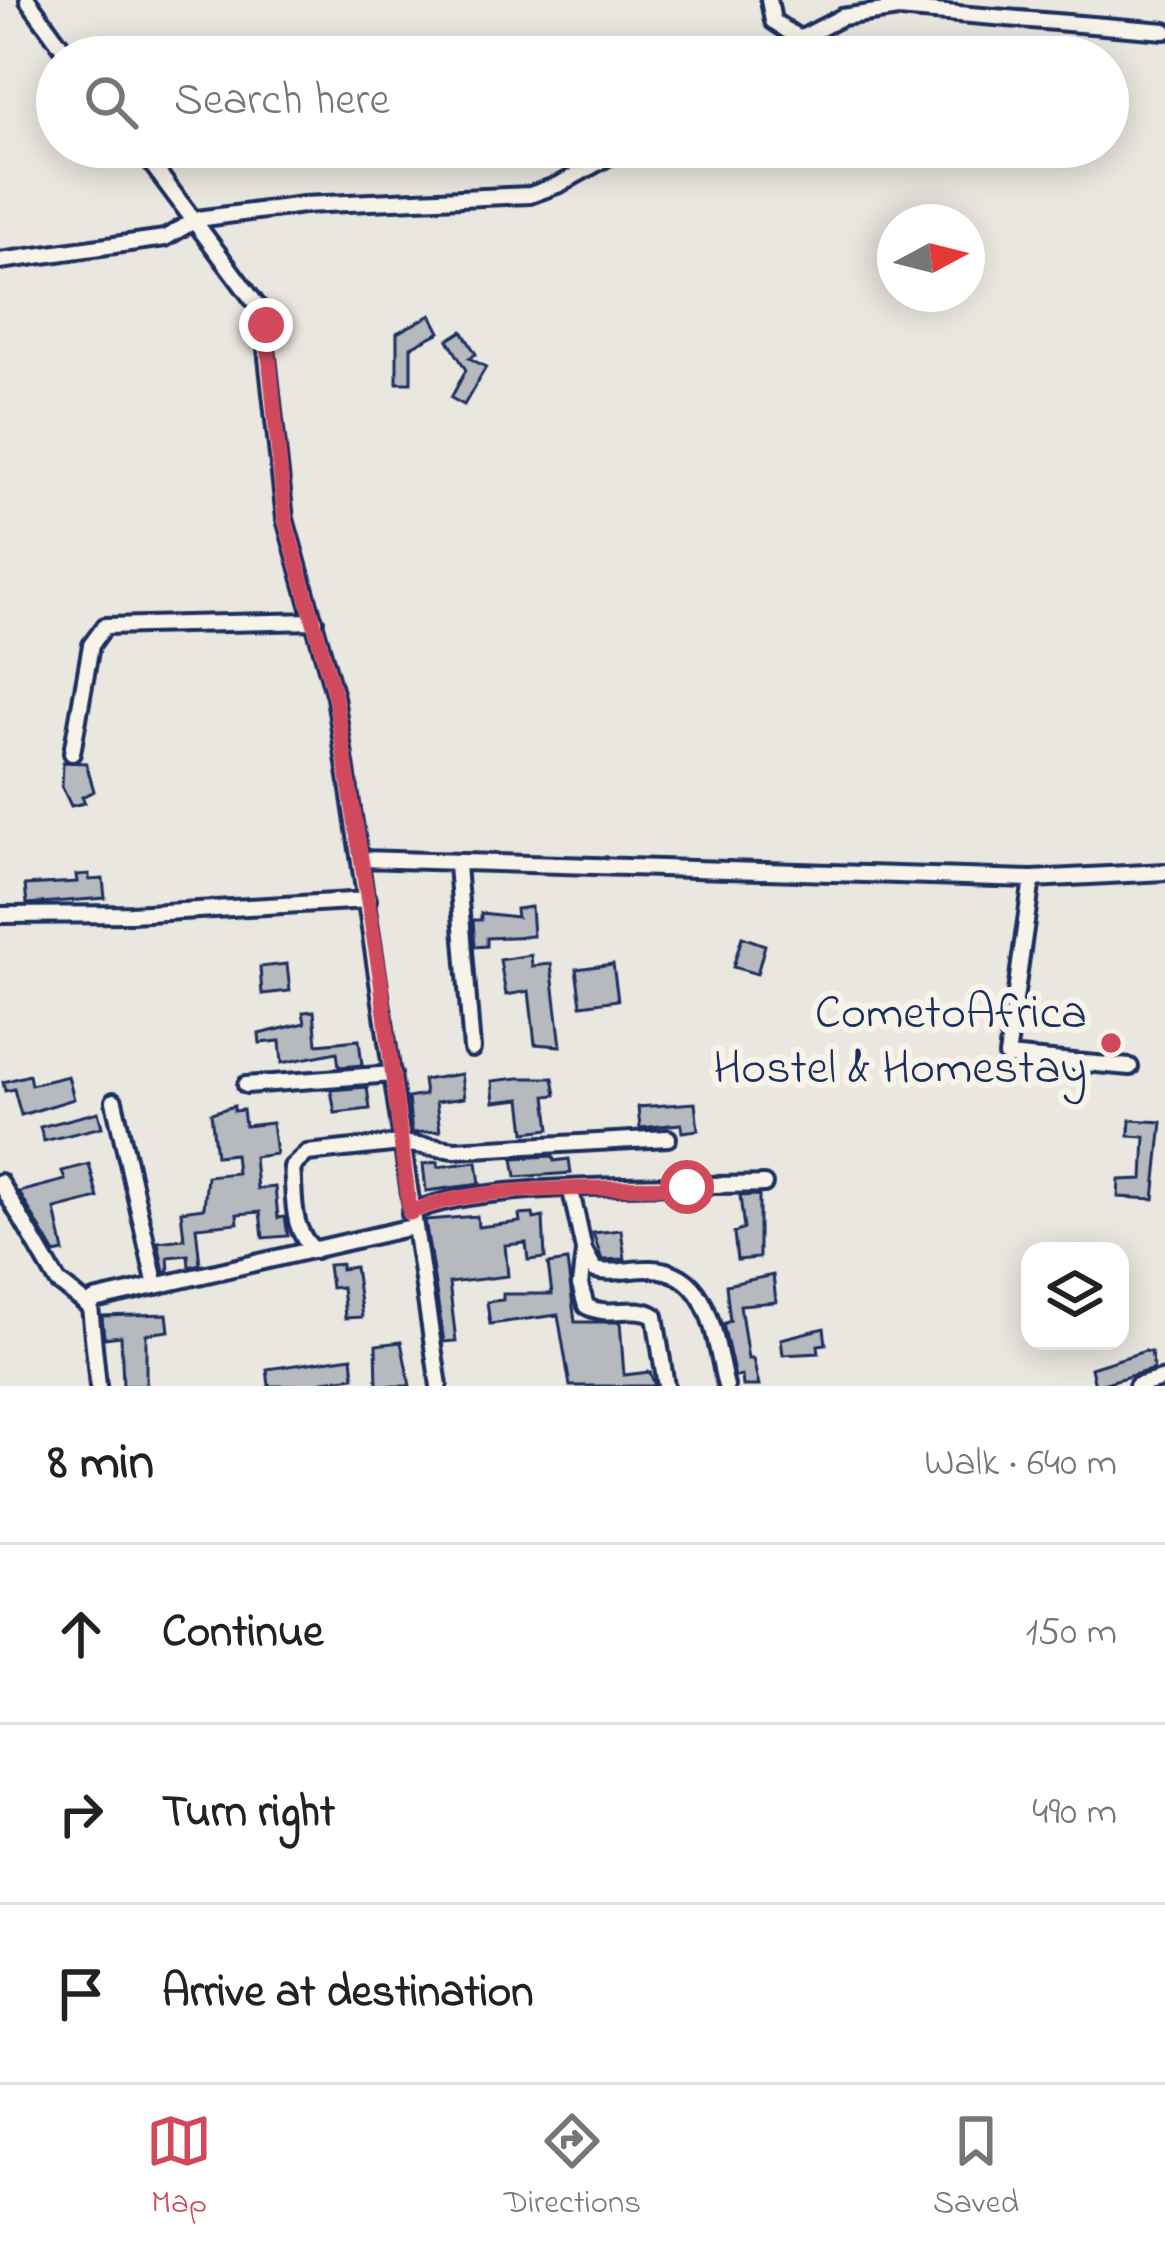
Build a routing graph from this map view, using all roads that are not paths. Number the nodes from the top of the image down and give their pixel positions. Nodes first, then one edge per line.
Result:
1 (28, 0) edge
2 (769, 0) edge
3 (1165, 31) edge
4 (54, 36) edge
5 (796, 36) edge
6 (799, 36) edge
7 (156, 168) edge
8 (584, 168) edge
9 (197, 218) junction
10 (0, 261) edge
11 (315, 621) junction
12 (72, 753) dead end
13 (361, 859) junction
14 (458, 865) junction
15 (1165, 872) edge
16 (1032, 879) junction
17 (368, 900) junction
18 (0, 915) edge
19 (472, 1049) dead end
20 (1130, 1067) dead end
21 (393, 1074) junction
22 (246, 1085) dead end
23 (114, 1101) dead end
24 (668, 1138) dead end
25 (401, 1143) junction
26 (0, 1182) edge
27 (764, 1184) dead end
28 (571, 1191) junction
29 (411, 1220) junction
30 (315, 1250) junction
31 (584, 1250) junction
32 (156, 1286) junction
33 (90, 1307) junction
34 (1165, 1378) edge
35 (98, 1386) edge
36 (439, 1386) edge
37 (666, 1386) edge
38 (726, 1386) edge
39 (1137, 1386) edge

1 - 4 street
2 - 5 street
3 - 6 street
7 - 9 street
8 - 9 street
9 - 10 street
9 - 11 street
11 - 12 street
11 - 13 street
13 - 14 street
13 - 17 street
14 - 16 street
14 - 19 street
15 - 16 street
16 - 20 street
17 - 18 street
17 - 21 street
21 - 22 street
21 - 25 street
23 - 32 street
24 - 25 street
25 - 29 street
25 - 30 street
26 - 33 street
27 - 28 street
28 - 29 street
28 - 31 street
29 - 30 street
29 - 36 street
30 - 32 street
31 - 37 street
31 - 38 street
32 - 33 street
33 - 35 street
34 - 39 street

